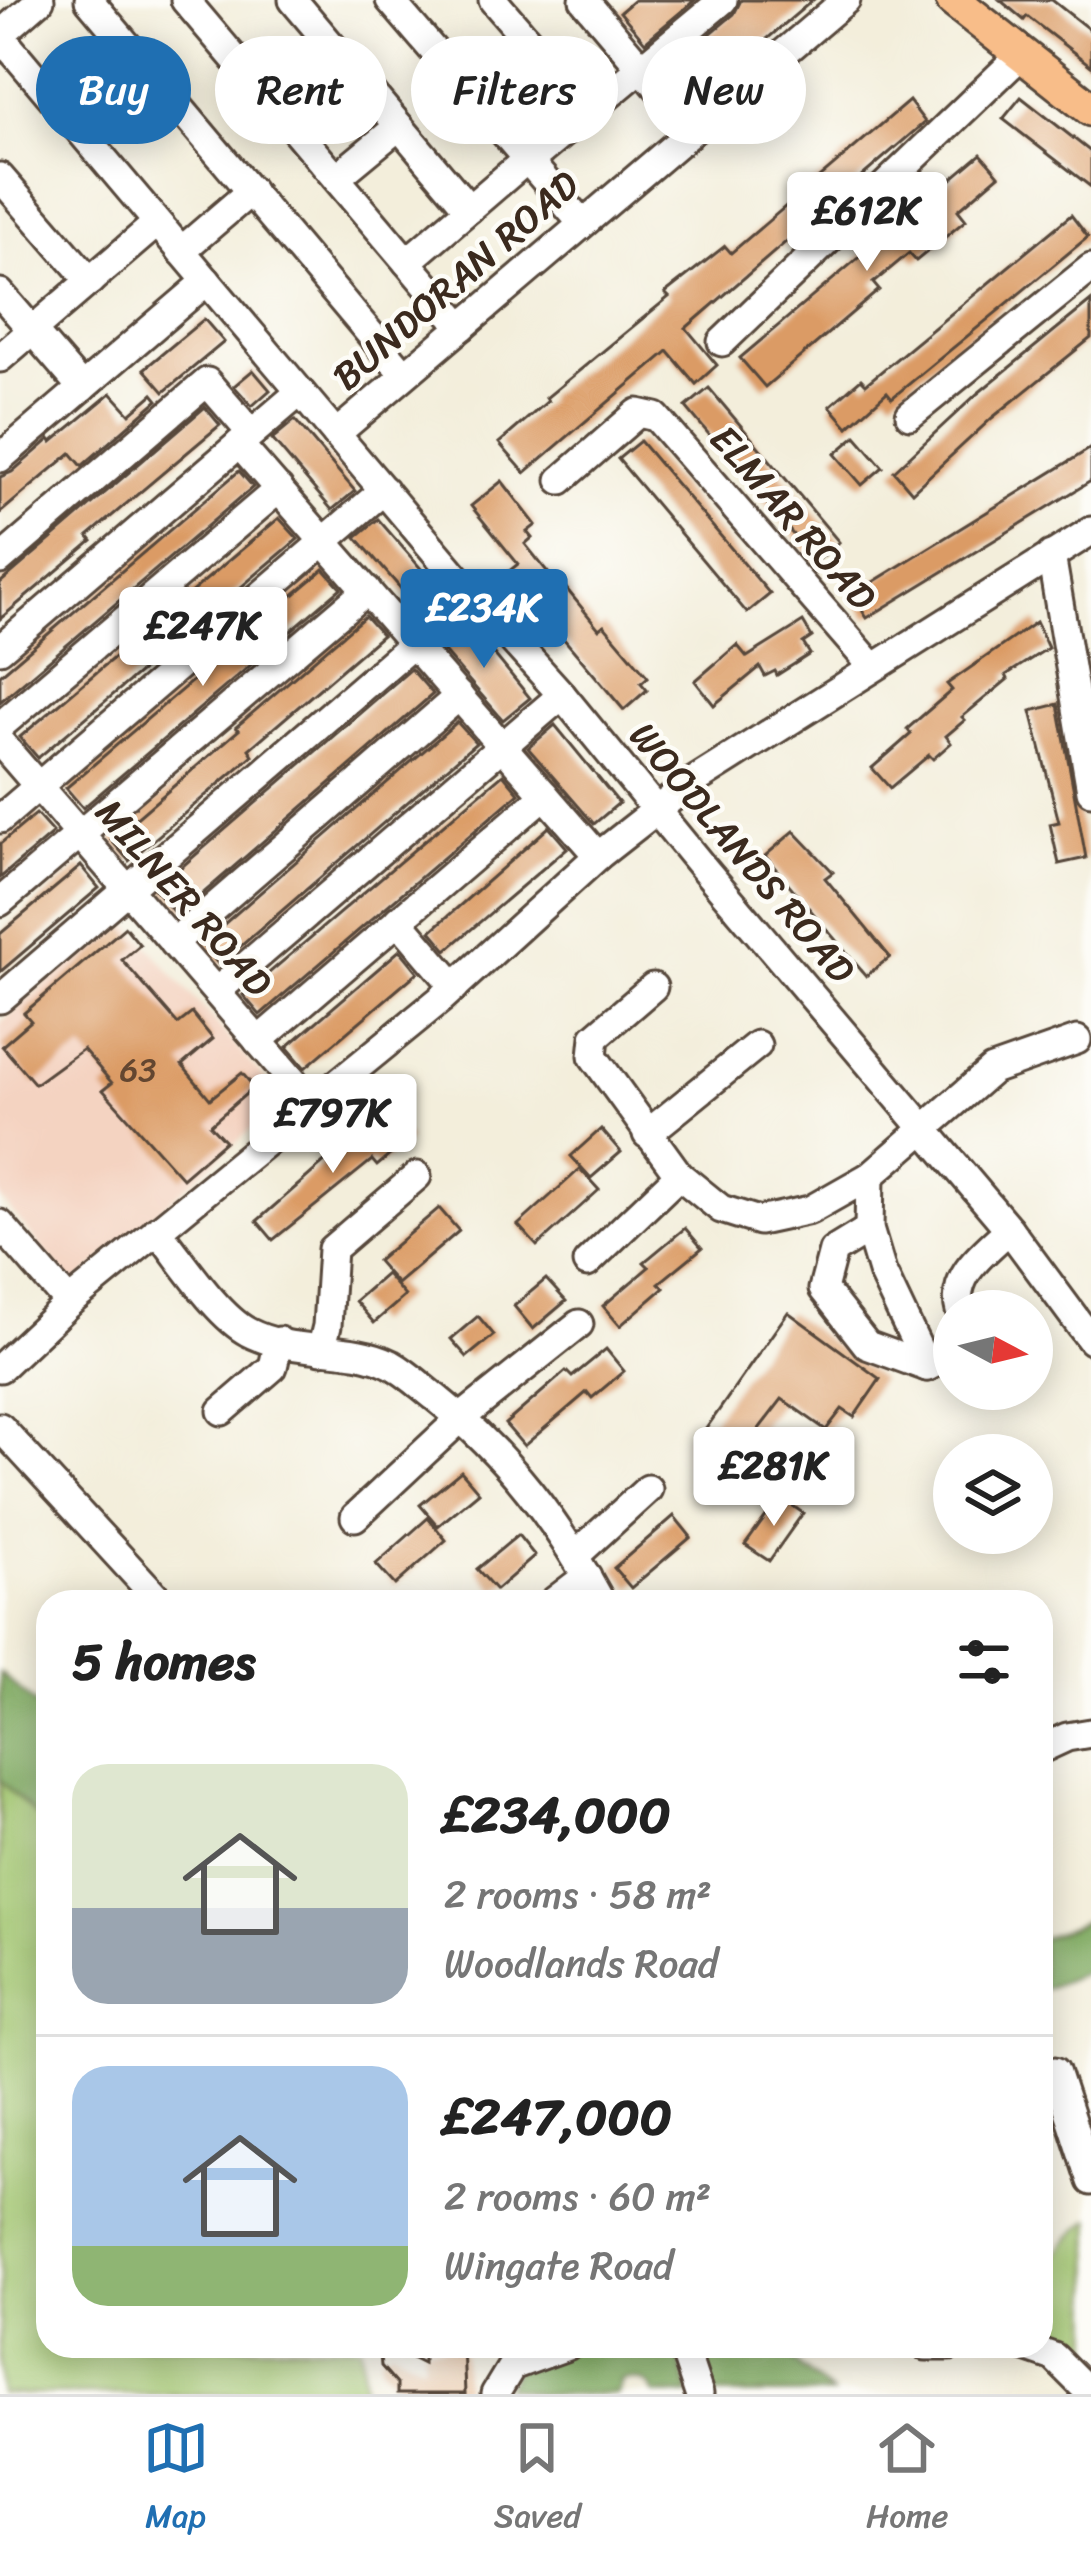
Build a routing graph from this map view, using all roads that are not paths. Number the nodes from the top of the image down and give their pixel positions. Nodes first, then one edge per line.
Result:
1 (40, 0) edge
2 (89, 0) edge
3 (185, 0) edge
4 (293, 0) edge
5 (390, 0) edge
6 (493, 0) edge
7 (723, 0) edge
8 (953, 0) edge
9 (592, 3) edge
10 (829, 5) edge
11 (0, 36) edge
12 (524, 36) edge
13 (795, 36) edge
14 (1022, 54) junction
15 (641, 68) junction
16 (618, 87) edge
17 (1091, 109) edge
18 (399, 126) junction
19 (548, 144) edge
20 (675, 144) edge
21 (527, 161) junction
22 (0, 177) edge
23 (336, 178) junction
24 (250, 191) junction
25 (470, 209) junction
26 (581, 222) junction
27 (157, 223) junction
28 (181, 251) junction
29 (407, 262) junction
30 (1091, 268) edge
31 (208, 280) junction
32 (90, 281) junction
33 (0, 293) edge
34 (462, 327) junction
35 (33, 331) junction
36 (722, 342) dead end
37 (0, 358) edge
38 (404, 374) junction
39 (82, 388) junction
40 (300, 392) junction
41 (910, 415) dead end
42 (336, 434) junction
43 (245, 439) junction
44 (0, 458) edge
45 (561, 480) dead end
46 (279, 489) junction
47 (384, 490) junction
48 (1091, 531) edge
49 (324, 541) junction
50 (1051, 555) junction
51 (0, 560) edge
52 (367, 590) junction
53 (471, 594) junction
54 (412, 644) junction
55 (0, 649) edge
56 (873, 667) junction
57 (562, 695) junction
58 (459, 696) junction
59 (0, 726) edge
60 (0, 742) edge
61 (502, 746) junction
62 (38, 786) junction
63 (1091, 791) edge
64 (545, 795) junction
65 (656, 810) junction
66 (0, 819) edge
67 (79, 834) junction
68 (598, 856) junction
69 (127, 890) junction
70 (0, 902) edge
71 (398, 920) junction
72 (173, 943) junction
73 (455, 987) junction
74 (653, 987) dead end
75 (217, 991) junction
76 (0, 999) edge
77 (1077, 1040) dead end
78 (258, 1041) junction
79 (757, 1045) dead end
80 (312, 1103) junction
81 (924, 1129) junction
82 (647, 1134) junction
83 (679, 1175) junction
84 (417, 1176) dead end
85 (870, 1176) junction
86 (0, 1224) edge
87 (869, 1228) junction
88 (1009, 1229) junction
89 (157, 1230) junction
90 (587, 1263) dead end
91 (960, 1290) edge
92 (69, 1303) junction
93 (579, 1324) dead end
94 (1091, 1340) edge
95 (279, 1341) junction
96 (320, 1350) junction
97 (2, 1362) edge
98 (933, 1363) edge
99 (927, 1366) junction
100 (222, 1411) dead end
101 (461, 1418) junction
102 (0, 1427) edge
103 (648, 1489) dead end
104 (355, 1517) dead end
105 (582, 1566) junction
106 (150, 1590) edge
107 (563, 1590) edge
108 (595, 1590) edge
109 (1091, 1733) edge
110 (1053, 1743) edge
111 (1053, 2072) edge
112 (1091, 2181) edge
113 (1053, 2357) edge
114 (534, 2358) edge
115 (687, 2358) edge
116 (495, 2394) edge
117 (699, 2394) edge
118 (1090, 2394) edge

1 - 11 street
2 - 24 street
3 - 23 street
4 - 18 street
5 - 21 street
6 - 12 street
7 - 15 street
8 - 14 main road
9 - 15 street
10 - 13 street, BUNDORAN ROAD
11 - 27 street, WOODLANDS ROAD
14 - 17 main road
14 - 36 street
15 - 16 street
18 - 23 street
18 - 25 street
19 - 21 street
20 - 26 street, BUNDORAN ROAD
21 - 25 street
21 - 26 street
22 - 32 street
23 - 29 street
24 - 28 street
24 - 38 street
25 - 29 street
26 - 34 street, BUNDORAN ROAD
27 - 28 street, WOODLANDS ROAD
27 - 32 street
28 - 31 street, WOODLANDS ROAD
29 - 34 street
30 - 41 street
31 - 39 street
31 - 40 street, WOODLANDS ROAD
32 - 35 street
33 - 35 street
34 - 38 street, BUNDORAN ROAD
35 - 37 street
35 - 39 street
38 - 42 street, BUNDORAN ROAD
39 - 44 street
40 - 42 street, WOODLANDS ROAD
40 - 43 street
42 - 47 street, WOODLANDS ROAD
43 - 46 street
43 - 51 street
43 - 55 street
45 - 56 street, ELMAR ROAD
46 - 49 street
46 - 59 street
47 - 49 street
47 - 53 street, WOODLANDS ROAD
48 - 50 street
49 - 52 street
49 - 62 street
50 - 56 street
50 - 63 street
52 - 54 street
52 - 67 street
53 - 54 street
53 - 57 street, WOODLANDS ROAD
54 - 58 street
54 - 69 street
56 - 65 street
57 - 61 street
57 - 65 street, WOODLANDS ROAD
58 - 61 street
58 - 72 street
60 - 62 street, MILNER ROAD
61 - 64 street
61 - 75 street
62 - 66 street
62 - 67 street, MILNER ROAD
64 - 68 street
64 - 71 street
65 - 68 street
65 - 81 street, WOODLANDS ROAD
67 - 69 street, MILNER ROAD
67 - 70 street
68 - 73 street
69 - 72 street, MILNER ROAD
69 - 76 street
71 - 73 street
71 - 78 street
72 - 75 street, MILNER ROAD
73 - 80 street
74 - 82 street
75 - 78 street, MILNER ROAD
77 - 81 street
78 - 80 street, MILNER ROAD
79 - 82 street
80 - 89 street
81 - 85 street
81 - 88 street, WOODLANDS ROAD
82 - 83 street
83 - 85 street
83 - 90 street
84 - 96 street
85 - 87 street
86 - 92 street
87 - 99 street
87 - 99 street
88 - 91 street
88 - 94 street, WOODLANDS ROAD
89 - 92 street
89 - 95 street
92 - 97 street
93 - 101 street
95 - 96 street
95 - 100 street
96 - 101 street
98 - 99 street
101 - 104 street
101 - 105 street
102 - 106 street
103 - 105 street
105 - 107 street
105 - 108 street
109 - 110 street
111 - 112 street
113 - 118 street
114 - 116 street
115 - 117 street

